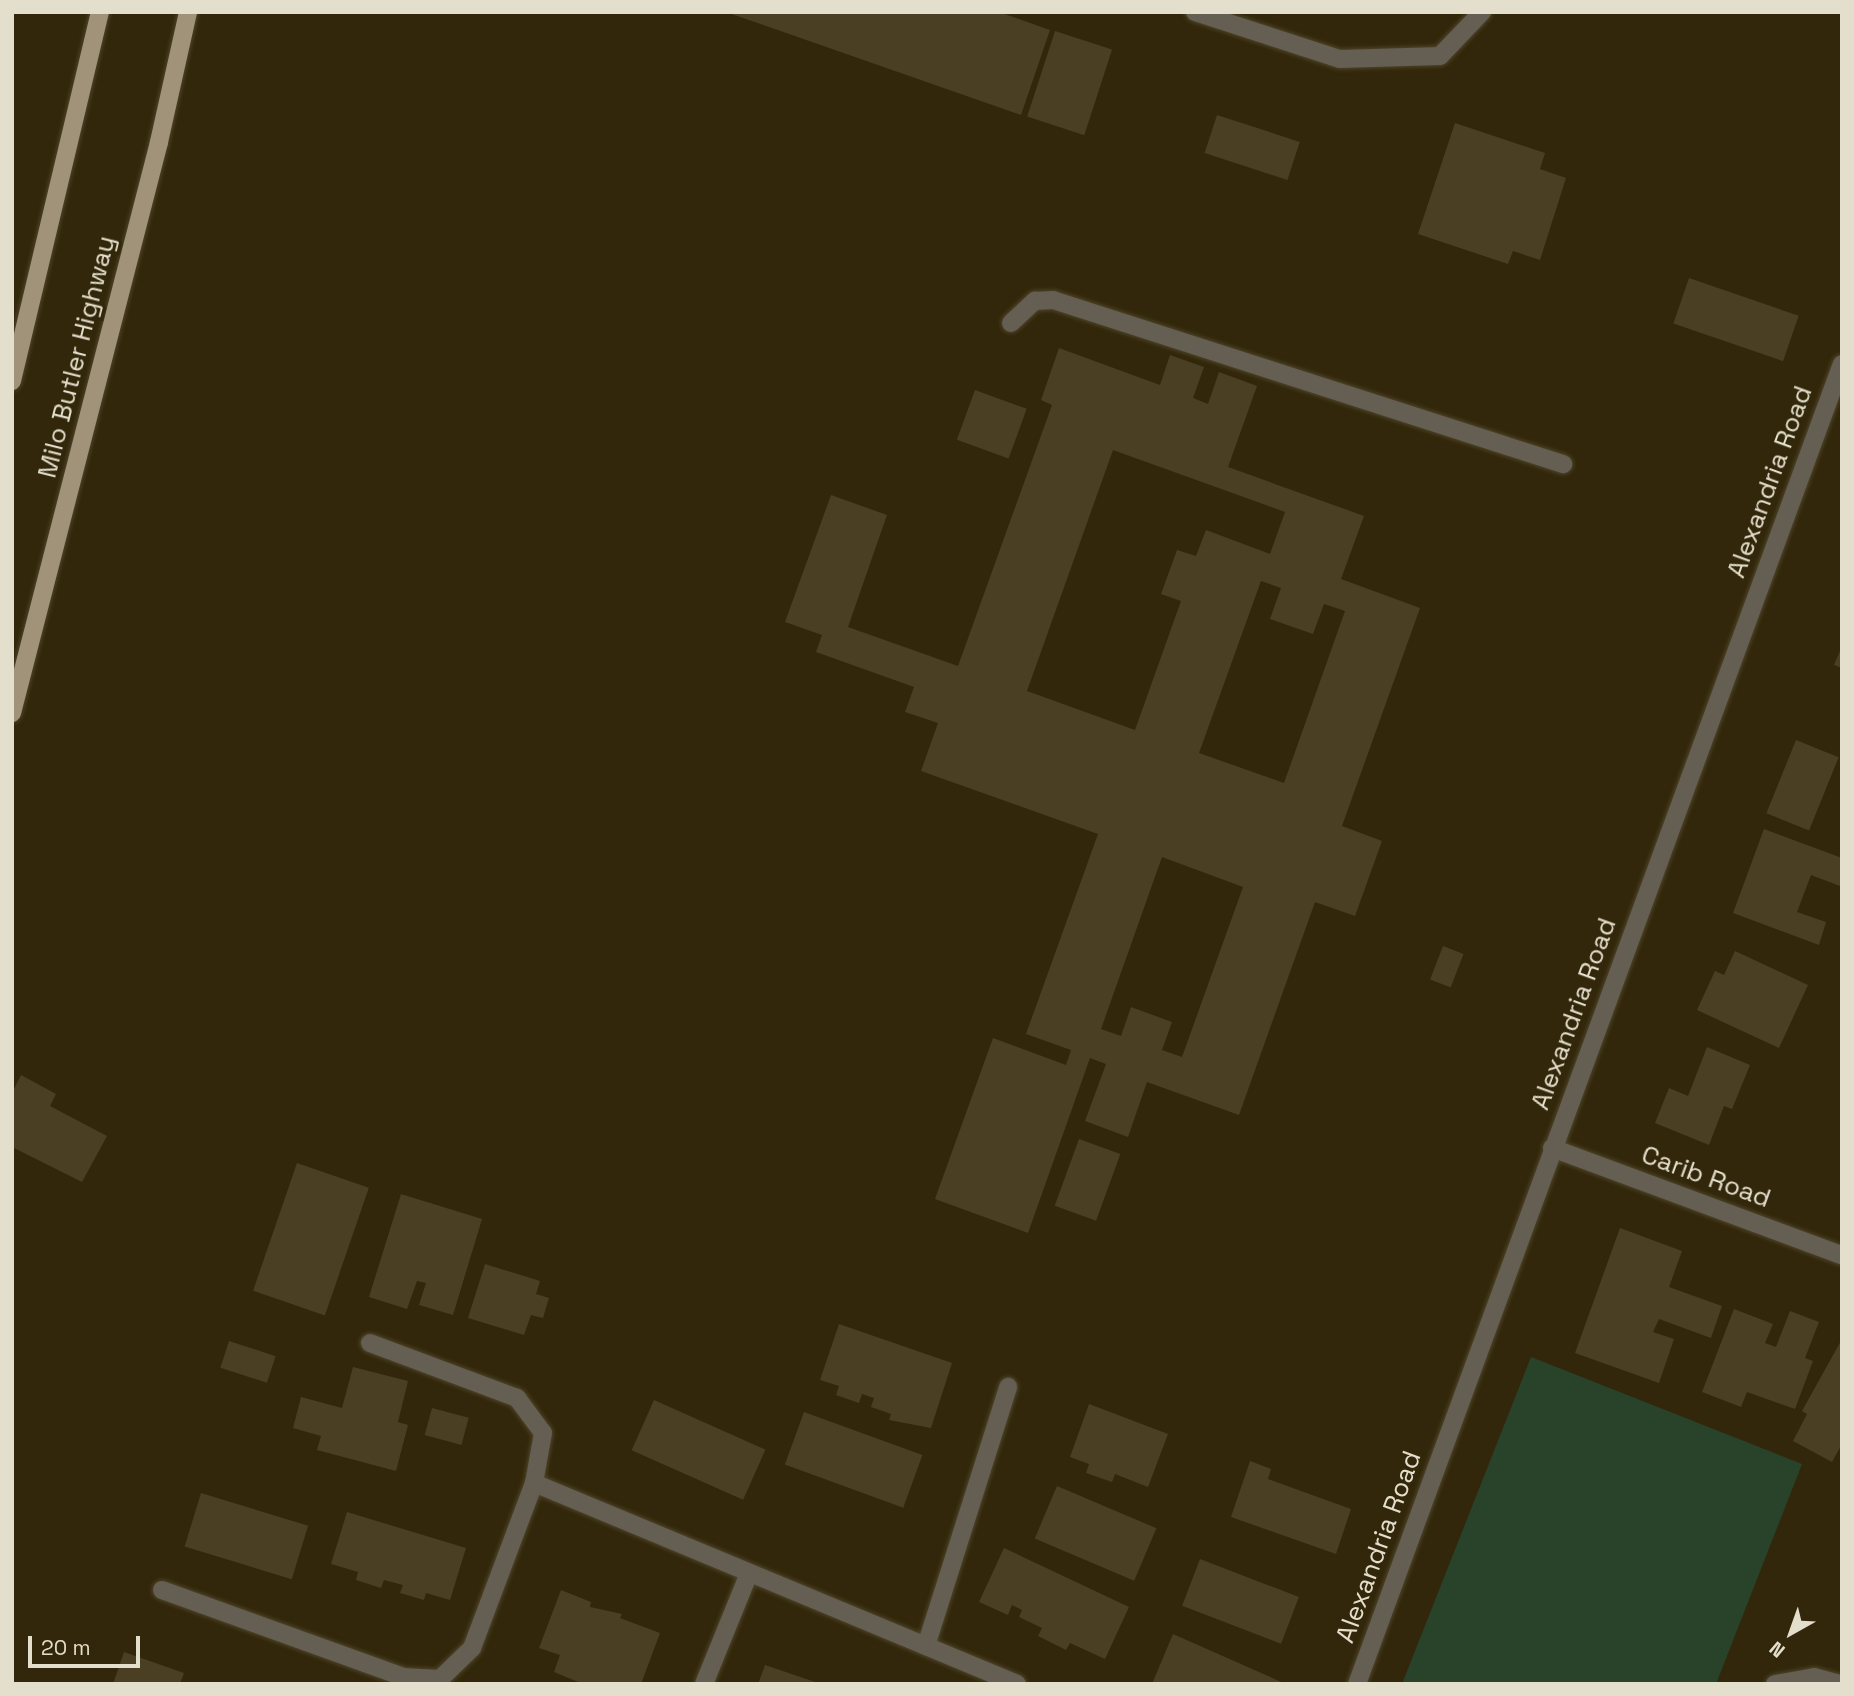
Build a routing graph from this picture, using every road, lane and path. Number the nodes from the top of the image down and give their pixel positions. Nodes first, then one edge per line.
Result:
1 (100, 12) edge
2 (188, 12) edge
3 (1195, 12) edge
4 (1482, 12) edge
5 (1011, 323) dead end
6 (1842, 364) edge
7 (12, 381) edge
8 (1563, 464) dead end
9 (12, 713) edge
10 (1552, 1148) junction
11 (1842, 1255) edge
12 (370, 1343) dead end
13 (1009, 1387) dead end
14 (534, 1483) junction
15 (749, 1573) junction
16 (162, 1590) dead end
17 (926, 1646) junction
18 (704, 1684) edge
19 (1017, 1684) edge
20 (1357, 1684) edge
21 (1775, 1684) edge
22 (1840, 1684) edge

1 - 7 main road
2 - 9 main road, Milo Butler Highway
3 - 4 street
5 - 8 street
6 - 10 street, Alexandria Road
10 - 11 street, Carib Road
10 - 20 street, Alexandria Road
12 - 14 street
13 - 17 street
14 - 15 street
14 - 16 street
15 - 17 street
15 - 18 street
17 - 19 street
21 - 22 street

